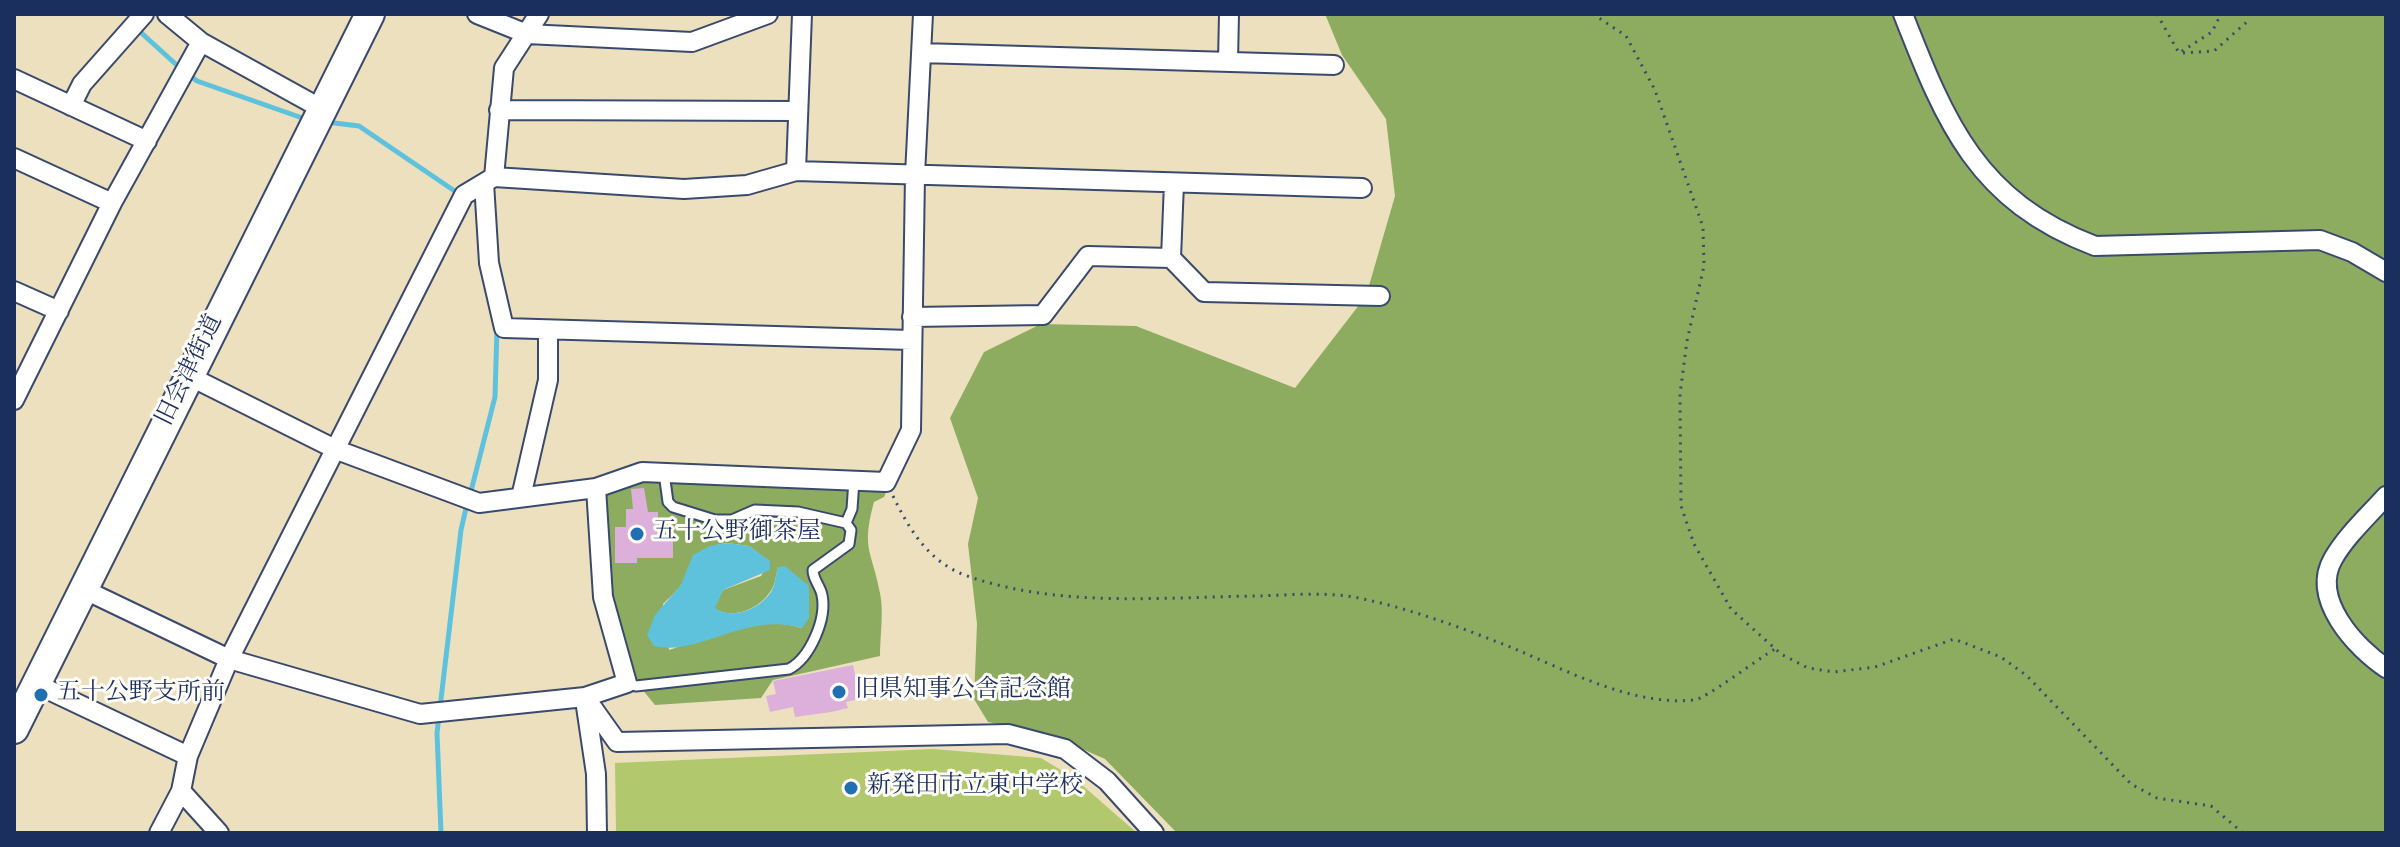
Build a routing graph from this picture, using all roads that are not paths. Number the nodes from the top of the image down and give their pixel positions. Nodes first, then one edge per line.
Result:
1 (144, 14) edge
2 (167, 14) edge
3 (370, 14) edge
4 (477, 14) edge
5 (539, 14) edge
6 (768, 14) edge
7 (802, 14) edge
8 (923, 14) edge
9 (1229, 14) edge
10 (1903, 14) edge
11 (527, 34) junction
12 (201, 42) junction
13 (921, 53) junction
14 (1228, 61) junction
15 (1334, 65) dead end
16 (14, 79) edge
17 (71, 106) junction
18 (322, 109) junction
19 (499, 110) junction
20 (798, 111) junction
21 (147, 141) junction
22 (14, 158) edge
23 (796, 171) junction
24 (915, 175) junction
25 (489, 180) junction
26 (1174, 183) junction
27 (1362, 188) dead end
28 (112, 203) junction
29 (1171, 258) junction
30 (2386, 272) edge
31 (14, 291) edge
32 (1380, 296) dead end
33 (59, 311) junction
34 (912, 317) junction
35 (548, 330) junction
36 (911, 340) junction
37 (189, 376) junction
38 (14, 400) edge
39 (337, 450) junction
40 (664, 473) junction
41 (854, 480) junction
42 (596, 488) junction
43 (2386, 496) edge
44 (521, 497) junction
45 (846, 523) junction
46 (83, 589) junction
47 (229, 659) junction
48 (2386, 668) edge
49 (627, 683) junction
50 (36, 684) junction
51 (585, 697) junction
52 (14, 729) edge
53 (188, 756) junction
54 (181, 791) junction
55 (159, 833) edge
56 (219, 833) edge
57 (597, 833) edge
58 (1154, 833) edge

1 - 17 street
2 - 12 street
3 - 18 main road, 旧会津街道
4 - 11 street
5 - 11 street
6 - 11 street
7 - 20 street
8 - 13 street
9 - 14 street
10 - 30 street
11 - 19 street
12 - 18 street
12 - 21 street
13 - 14 street
13 - 24 street
14 - 15 street
16 - 17 street
17 - 21 street
18 - 37 main road, 旧会津街道
19 - 20 street
19 - 25 street
20 - 23 street
21 - 28 street
22 - 28 street
23 - 24 street
23 - 25 street
24 - 26 street
24 - 34 street
25 - 35 street
25 - 39 street
26 - 27 street
26 - 29 street
28 - 33 street
29 - 32 street
29 - 34 street
31 - 33 street
33 - 38 street
34 - 36 street
35 - 36 street
35 - 44 street
36 - 41 street
37 - 39 street
37 - 46 main road, 旧会津街道
39 - 44 street
39 - 47 street
40 - 41 street
40 - 42 street
40 - 45 lane
41 - 45 lane
42 - 44 street
42 - 49 street
43 - 48 street
45 - 49 lane
46 - 47 street
46 - 50 main road, 旧会津街道
47 - 51 street
47 - 53 street
49 - 51 street
50 - 52 main road, 旧会津街道
50 - 53 street
51 - 57 street
51 - 58 street
53 - 54 street
54 - 55 street
54 - 56 street

